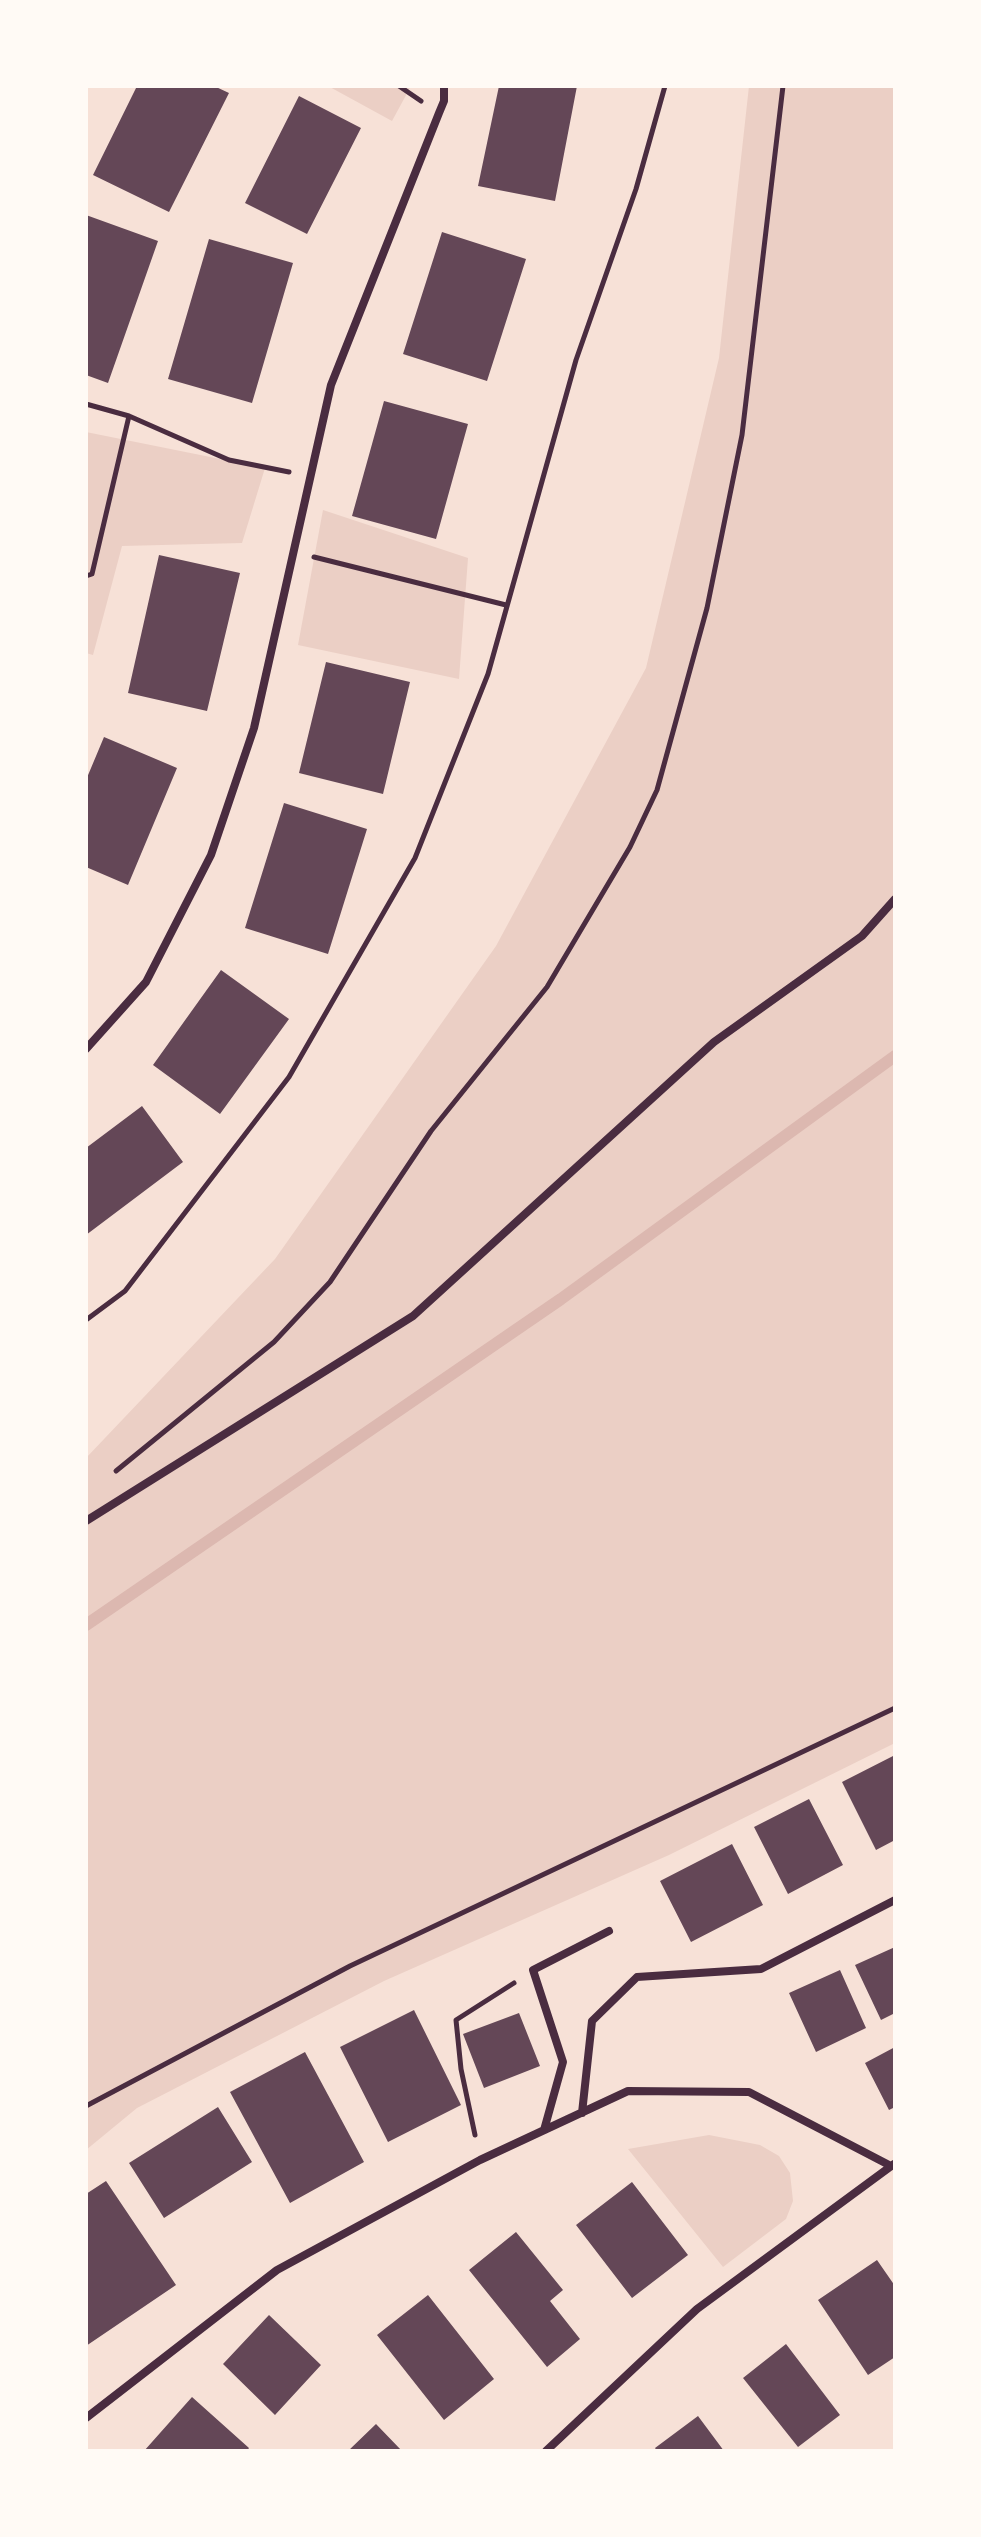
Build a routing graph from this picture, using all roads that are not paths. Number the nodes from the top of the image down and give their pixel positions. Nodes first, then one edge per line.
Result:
1 (444, 86) edge
2 (895, 899) edge
3 (86, 1049) edge
4 (86, 1521) edge
5 (895, 1900) edge
6 (609, 1931) dead end
7 (582, 2113) junction
8 (544, 2130) junction
9 (893, 2165) edge
10 (86, 2418) edge
11 (546, 2451) edge

1 - 3 street
2 - 4 street
5 - 7 street
6 - 8 street
7 - 8 street
7 - 9 street
8 - 10 street
9 - 11 street

